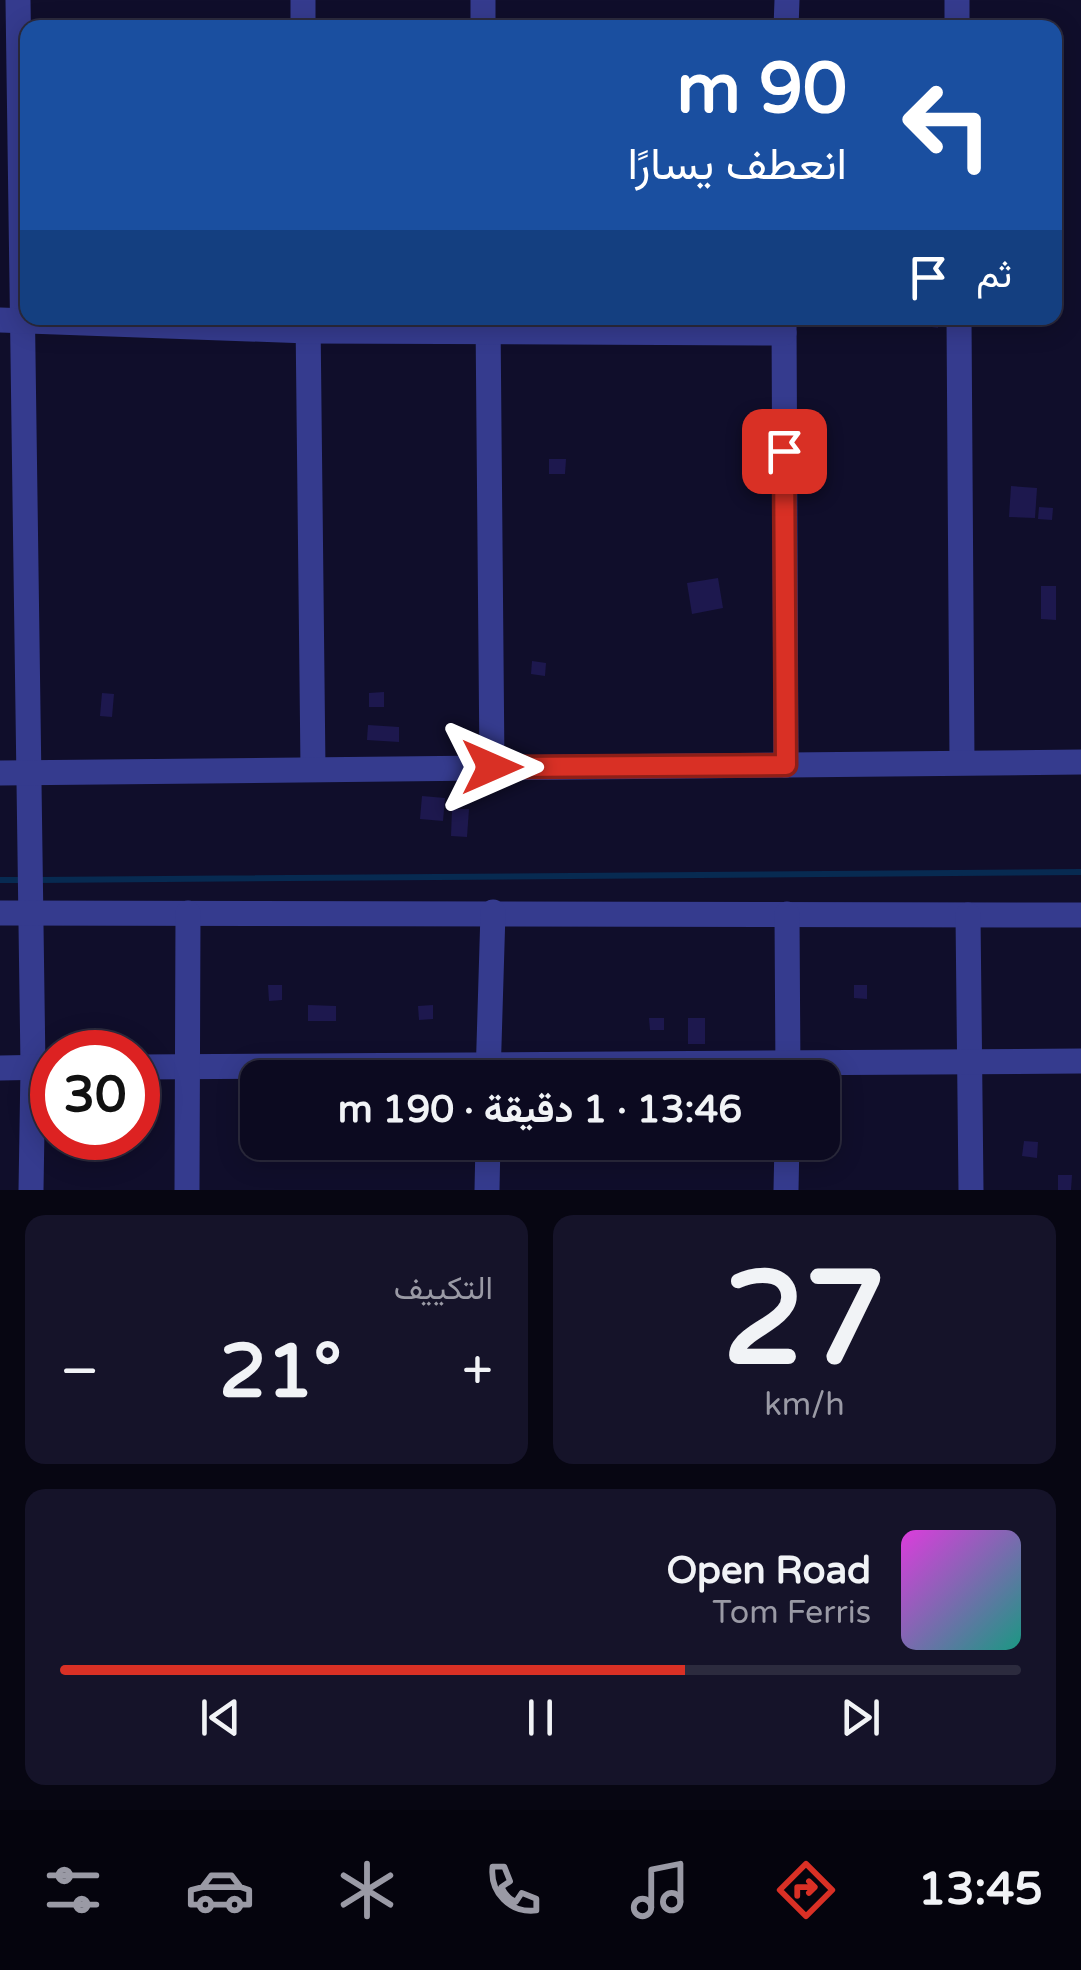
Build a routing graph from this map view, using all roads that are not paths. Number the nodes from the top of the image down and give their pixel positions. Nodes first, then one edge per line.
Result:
1 (18, 0) edge
2 (10, 320) edge
3 (308, 325) edge
4 (488, 325) edge
5 (784, 325) edge
6 (959, 325) edge
7 (962, 762) junction
8 (1081, 762) edge
9 (786, 765) junction
10 (492, 767) junction
11 (313, 770) junction
12 (0, 773) edge
13 (28, 773) junction
14 (493, 912) junction
15 (0, 913) edge
16 (31, 913) junction
17 (188, 913) junction
18 (787, 914) junction
19 (968, 915) junction
20 (1081, 915) edge
21 (40, 1030) edge
22 (488, 1060) edge
23 (788, 1060) edge
24 (1081, 1061) edge
25 (969, 1062) junction
26 (160, 1066) edge
27 (188, 1066) junction
28 (30, 1067) edge
29 (240, 1067) edge
30 (0, 1068) edge
31 (840, 1068) edge
32 (35, 1160) edge
33 (488, 1160) edge
34 (787, 1160) edge
35 (32, 1190) edge
36 (187, 1190) edge
37 (487, 1190) edge
38 (786, 1190) edge
39 (971, 1190) edge

1 - 2 street
2 - 13 street
3 - 11 street
4 - 10 street
5 - 9 street
6 - 7 street
7 - 8 street
7 - 9 street
9 - 10 street
10 - 11 street
11 - 13 street
12 - 13 street
13 - 16 street
14 - 17 street
14 - 18 street
14 - 22 street
15 - 16 street
16 - 17 street
16 - 21 street
17 - 27 street
18 - 19 street
18 - 23 street
19 - 20 street
19 - 25 street
24 - 25 street
25 - 31 street
25 - 39 street
26 - 27 street
27 - 29 street
27 - 36 street
28 - 30 street
32 - 35 street
33 - 37 street
34 - 38 street

